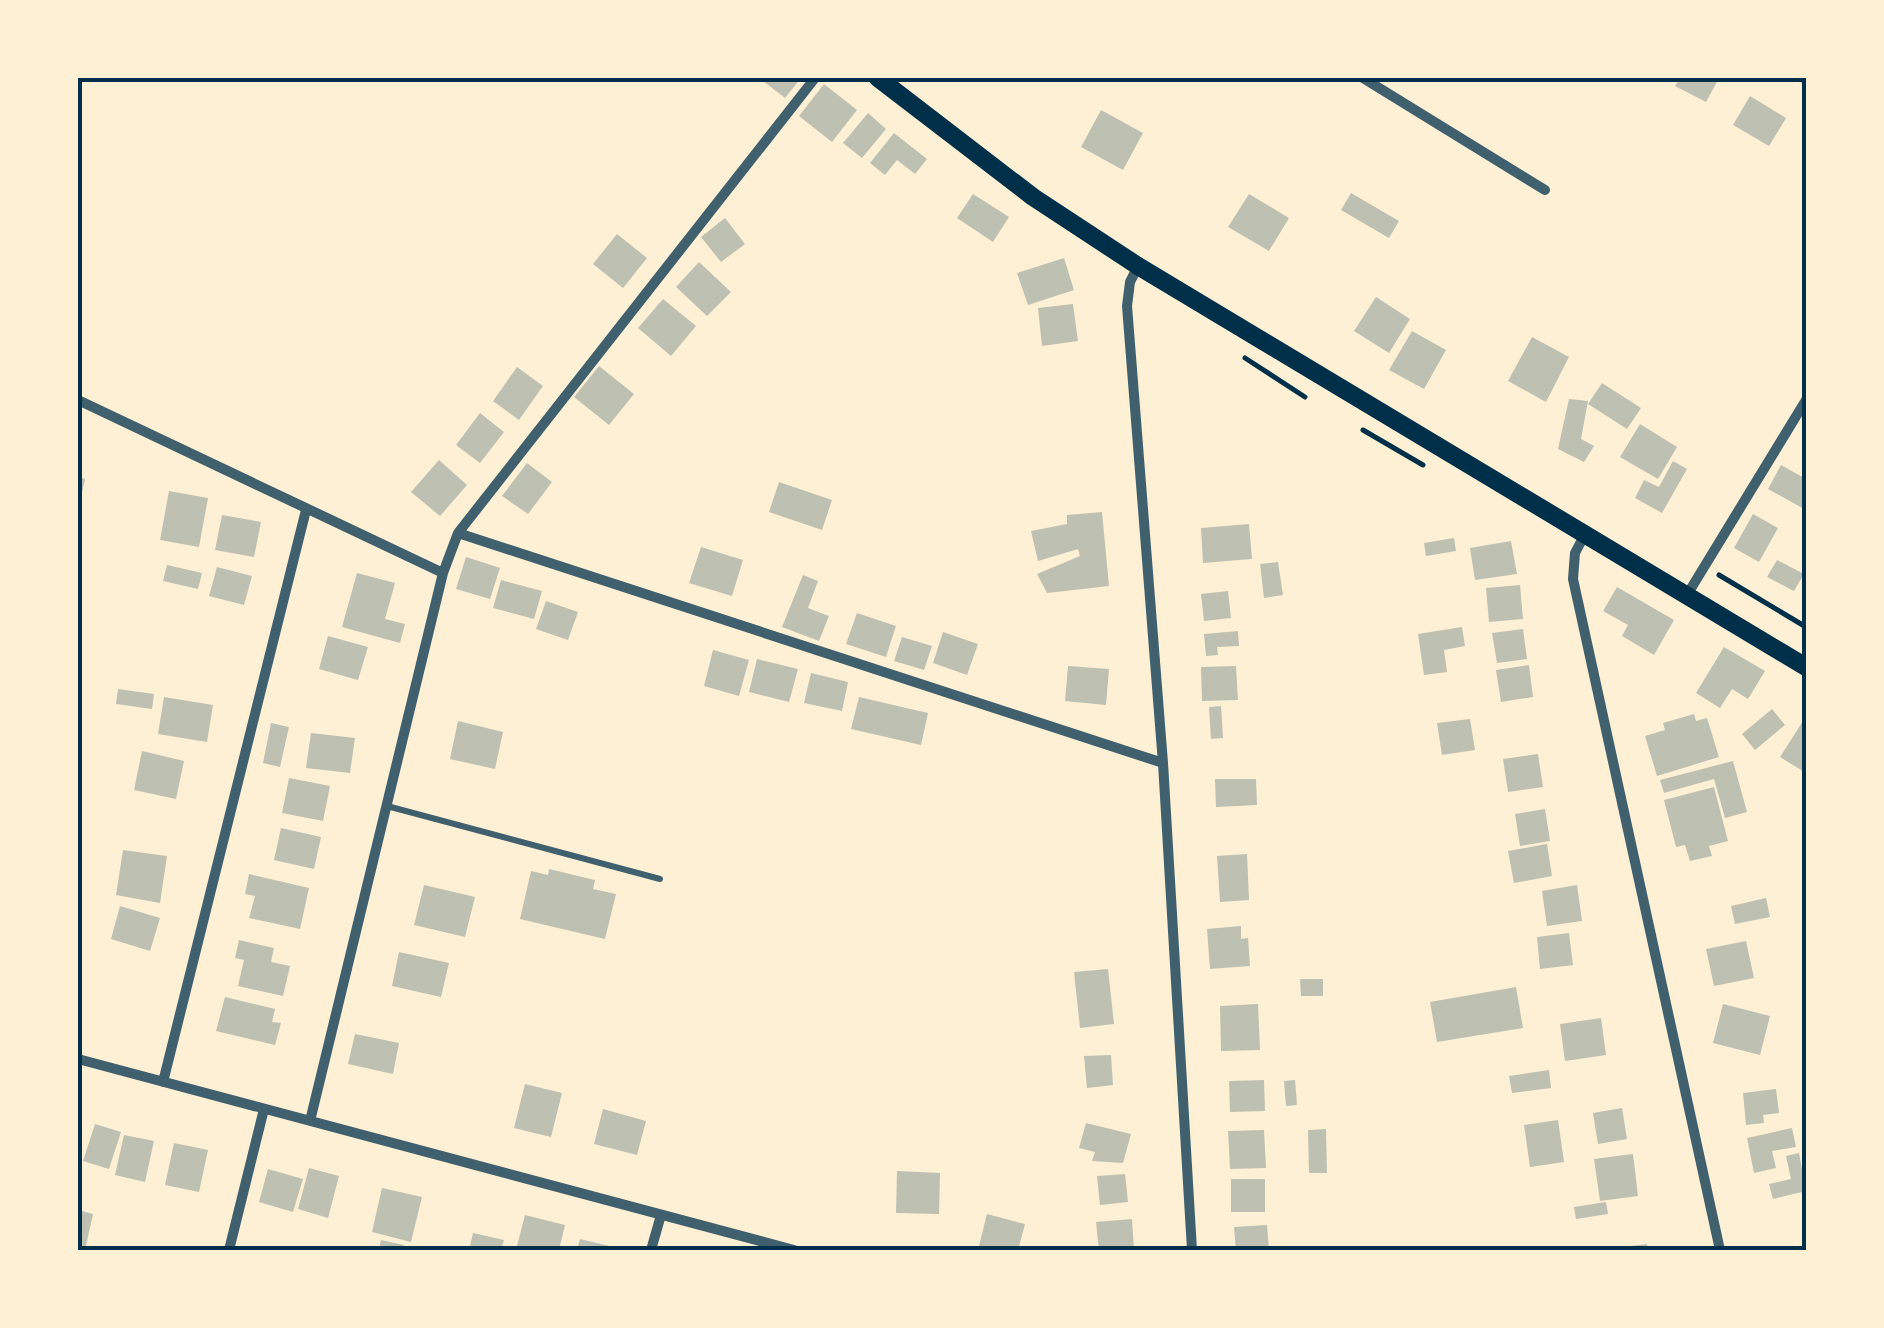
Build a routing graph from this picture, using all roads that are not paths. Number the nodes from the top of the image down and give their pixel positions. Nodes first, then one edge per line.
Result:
1 (815, 78) edge
2 (878, 78) edge
3 (1363, 78) edge
4 (1544, 190) dead end
5 (1138, 266) junction
6 (78, 400) edge
7 (1806, 400) edge
8 (306, 510) junction
9 (458, 533) junction
10 (1585, 534) junction
11 (443, 573) junction
12 (1687, 595) junction
13 (1806, 667) edge
14 (1163, 763) junction
15 (386, 806) junction
16 (660, 879) dead end
17 (78, 1059) edge
18 (163, 1082) junction
19 (264, 1109) junction
20 (310, 1120) junction
21 (660, 1215) junction
22 (229, 1250) edge
23 (652, 1250) edge
24 (794, 1250) edge
25 (1192, 1250) edge
26 (1720, 1250) edge

1 - 9 street
2 - 5 main road
3 - 4 street
5 - 10 main road
5 - 14 street
6 - 8 street
7 - 12 street
8 - 11 street
8 - 18 street
9 - 11 street
9 - 14 street
10 - 12 main road
10 - 26 street
11 - 15 street
12 - 13 main road
14 - 25 street
15 - 16 lane
15 - 20 street
17 - 18 street
18 - 19 street
19 - 20 street
19 - 22 street
20 - 21 street
21 - 23 street
21 - 24 street

